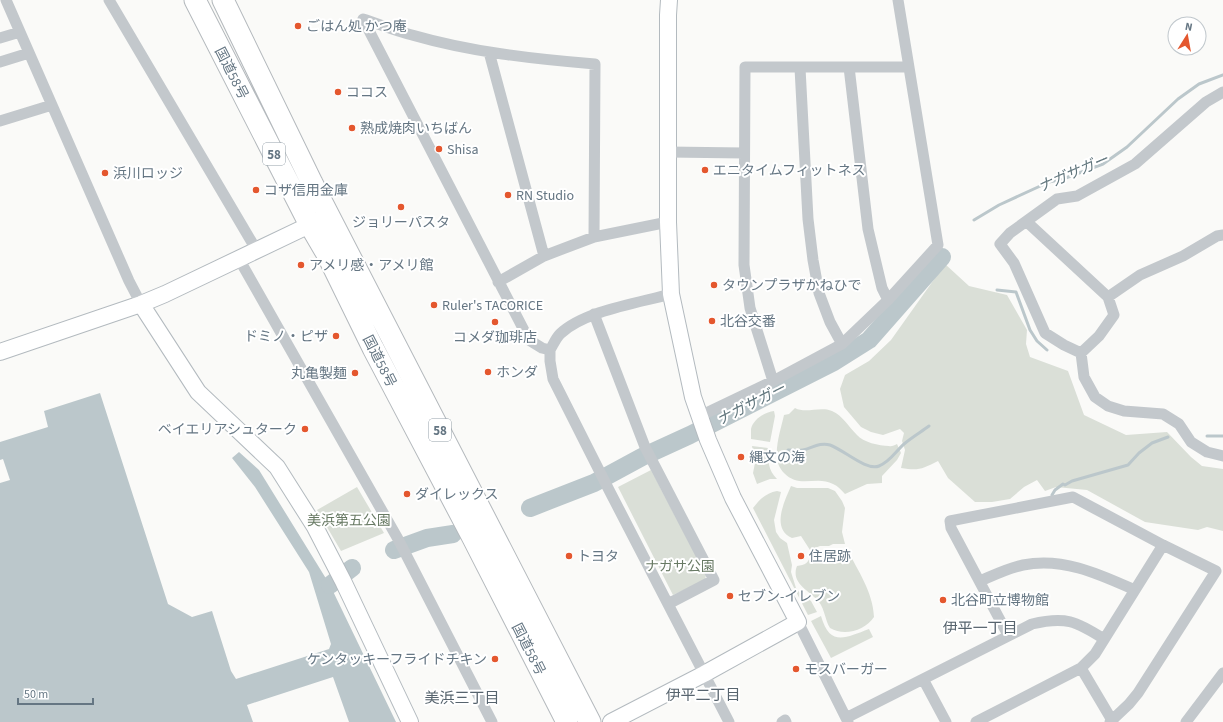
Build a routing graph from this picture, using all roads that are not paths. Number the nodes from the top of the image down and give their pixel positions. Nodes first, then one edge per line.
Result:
1 (6, 0) edge
2 (109, 0) edge
3 (195, 0) edge
4 (223, 0) edge
5 (669, 0) edge
6 (898, 0) edge
7 (20, 32) junction
8 (0, 38) edge
9 (489, 52) junction
10 (29, 53) junction
11 (0, 62) edge
12 (909, 67) junction
13 (800, 68) junction
14 (849, 68) junction
15 (1223, 92) edge
16 (52, 104) junction
17 (0, 121) edge
18 (668, 152) junction
19 (744, 153) junction
20 (329, 215) junction
21 (668, 222) junction
22 (1027, 222) junction
23 (310, 225) junction
24 (1223, 235) edge
25 (594, 237) junction
26 (257, 251) junction
27 (544, 256) junction
28 (239, 259) junction
29 (498, 282) junction
30 (671, 294) junction
31 (1108, 297) junction
32 (888, 300) junction
33 (142, 304) junction
34 (594, 314) junction
35 (842, 344) junction
36 (550, 350) junction
37 (0, 352) edge
38 (1081, 353) junction
39 (773, 381) junction
40 (700, 417) junction
41 (1223, 456) edge
42 (1163, 545) junction
43 (980, 581) junction
44 (1135, 590) junction
45 (668, 604) junction
46 (798, 622) junction
47 (1008, 635) junction
48 (1104, 639) junction
49 (1081, 668) junction
50 (1223, 673) edge
51 (704, 674) junction
52 (923, 679) junction
53 (847, 720) edge
54 (1112, 721) edge
55 (410, 722) edge
56 (492, 722) edge
57 (567, 722) edge
58 (590, 722) edge
59 (611, 722) edge
60 (729, 722) edge
61 (782, 722) edge
62 (786, 722) edge
63 (946, 722) edge
64 (976, 722) edge
65 (1186, 722) edge

1 - 7 street
2 - 26 street
3 - 23 highway, 国道58号 / 58
4 - 20 highway, 国道58号 / 58
5 - 18 street
6 - 12 street
7 - 8 street
7 - 10 street
9 - 25 street
9 - 27 street
9 - 29 street
10 - 11 street
10 - 16 street
12 - 14 street
12 - 32 street
13 - 14 street
13 - 19 street
13 - 35 street
14 - 32 street
15 - 22 street
16 - 17 street
16 - 33 street
18 - 19 street
18 - 21 street
19 - 39 street
20 - 23 street
20 - 58 highway, 国道58号 / 58
21 - 25 street
21 - 30 street
22 - 31 street
22 - 38 street
23 - 26 street
23 - 57 highway, 国道58号 / 58
24 - 31 street
25 - 27 street
26 - 28 street
27 - 29 street
28 - 33 street
28 - 56 street
29 - 36 street
30 - 34 street
30 - 40 street
31 - 38 street
32 - 35 street
33 - 37 street
33 - 55 street
34 - 36 street
34 - 45 street
35 - 39 street
36 - 45 street
38 - 41 street
39 - 40 street
40 - 46 street
42 - 43 street
42 - 44 street
42 - 54 street
43 - 44 street
43 - 47 street
44 - 48 street
45 - 51 street
46 - 51 street
46 - 53 street
47 - 48 street
47 - 52 street
48 - 49 street
49 - 54 street
49 - 64 street
50 - 65 street
51 - 59 street
51 - 60 street
52 - 53 street
52 - 63 street
61 - 62 street

